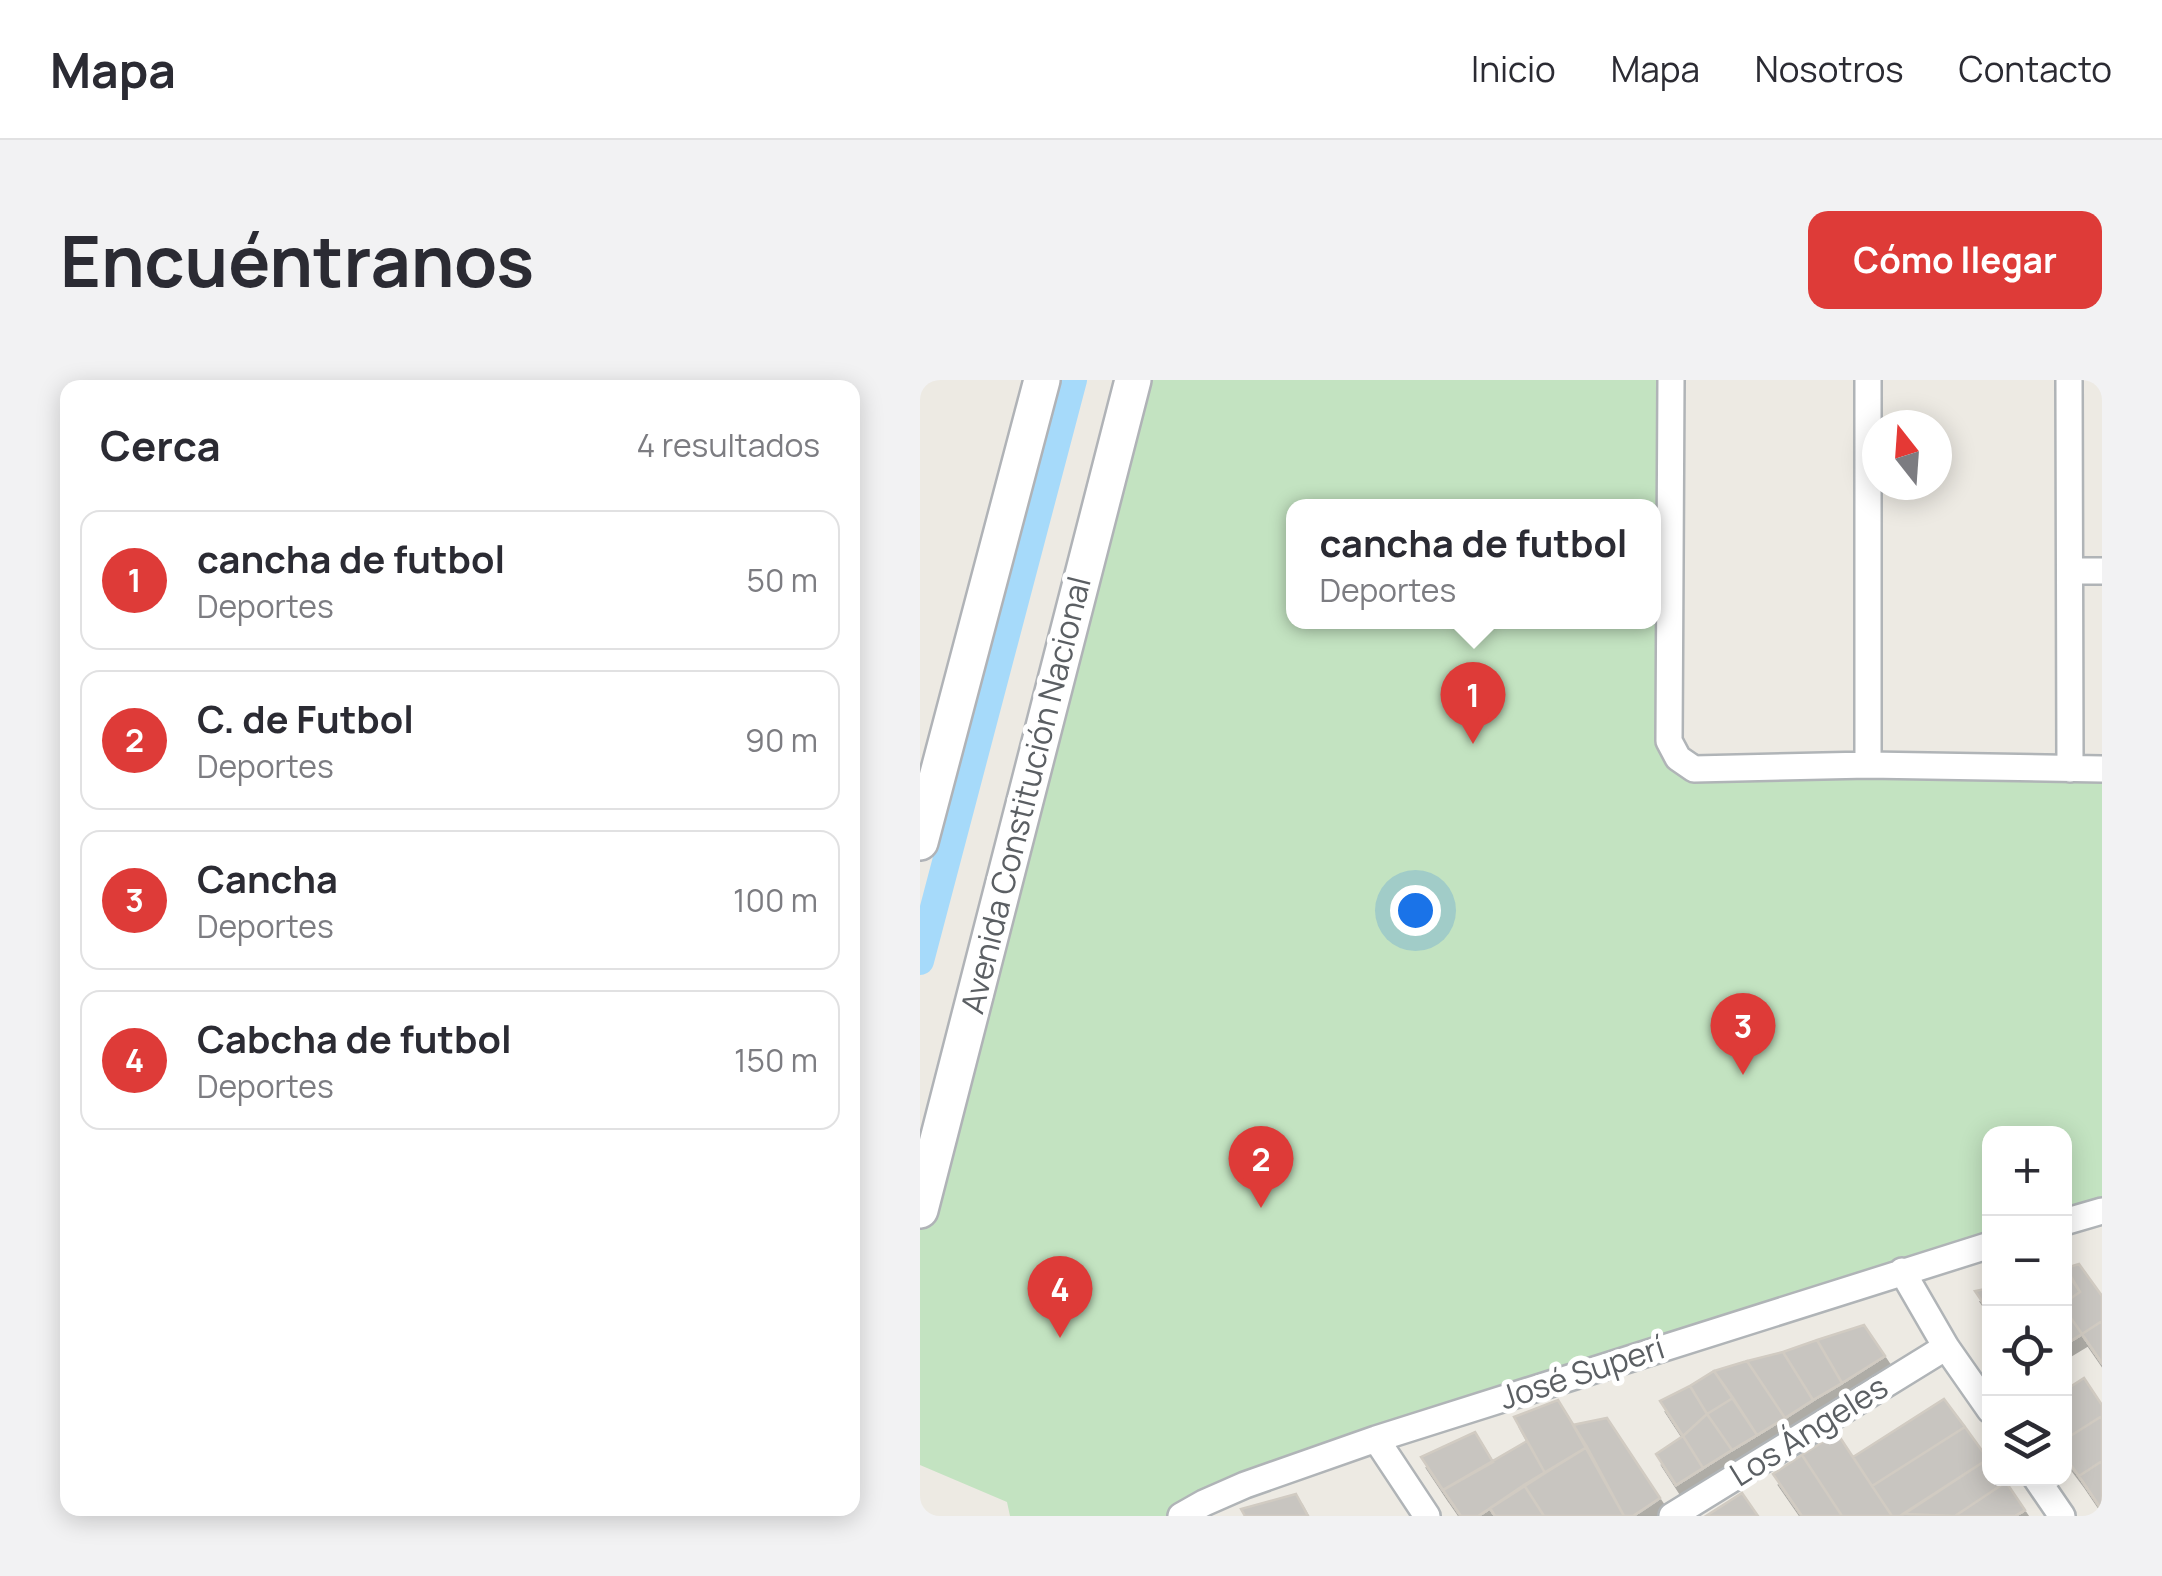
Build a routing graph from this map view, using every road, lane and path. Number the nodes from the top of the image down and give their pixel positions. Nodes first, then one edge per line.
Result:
1 (1042, 380) edge
2 (1134, 380) edge
3 (1671, 380) edge
4 (1868, 380) edge
5 (2069, 380) edge
6 (2070, 570) junction
7 (2102, 571) edge
8 (1868, 765) junction
9 (2070, 768) junction
10 (2102, 769) edge
11 (920, 842) edge
12 (920, 1210) edge
13 (2102, 1211) edge
14 (2072, 1220) edge
15 (1982, 1247) edge
16 (1902, 1271) junction
17 (1946, 1347) junction
18 (1982, 1399) edge
19 (1376, 1439) junction
20 (2041, 1486) edge
21 (1181, 1516) edge
22 (1428, 1516) edge
23 (1672, 1516) edge
24 (2062, 1516) edge

1 - 11 main road
2 - 12 main road, Avenida Constitución Nacional
3 - 8 street
4 - 8 street
5 - 6 street
6 - 7 street
6 - 9 street
8 - 9 street
9 - 10 street
13 - 14 street
15 - 16 street, José Superí
16 - 17 street
16 - 19 street, José Superí
17 - 18 street
17 - 23 street, Los Ángeles
19 - 21 street, José Superí
19 - 22 street
20 - 24 street

